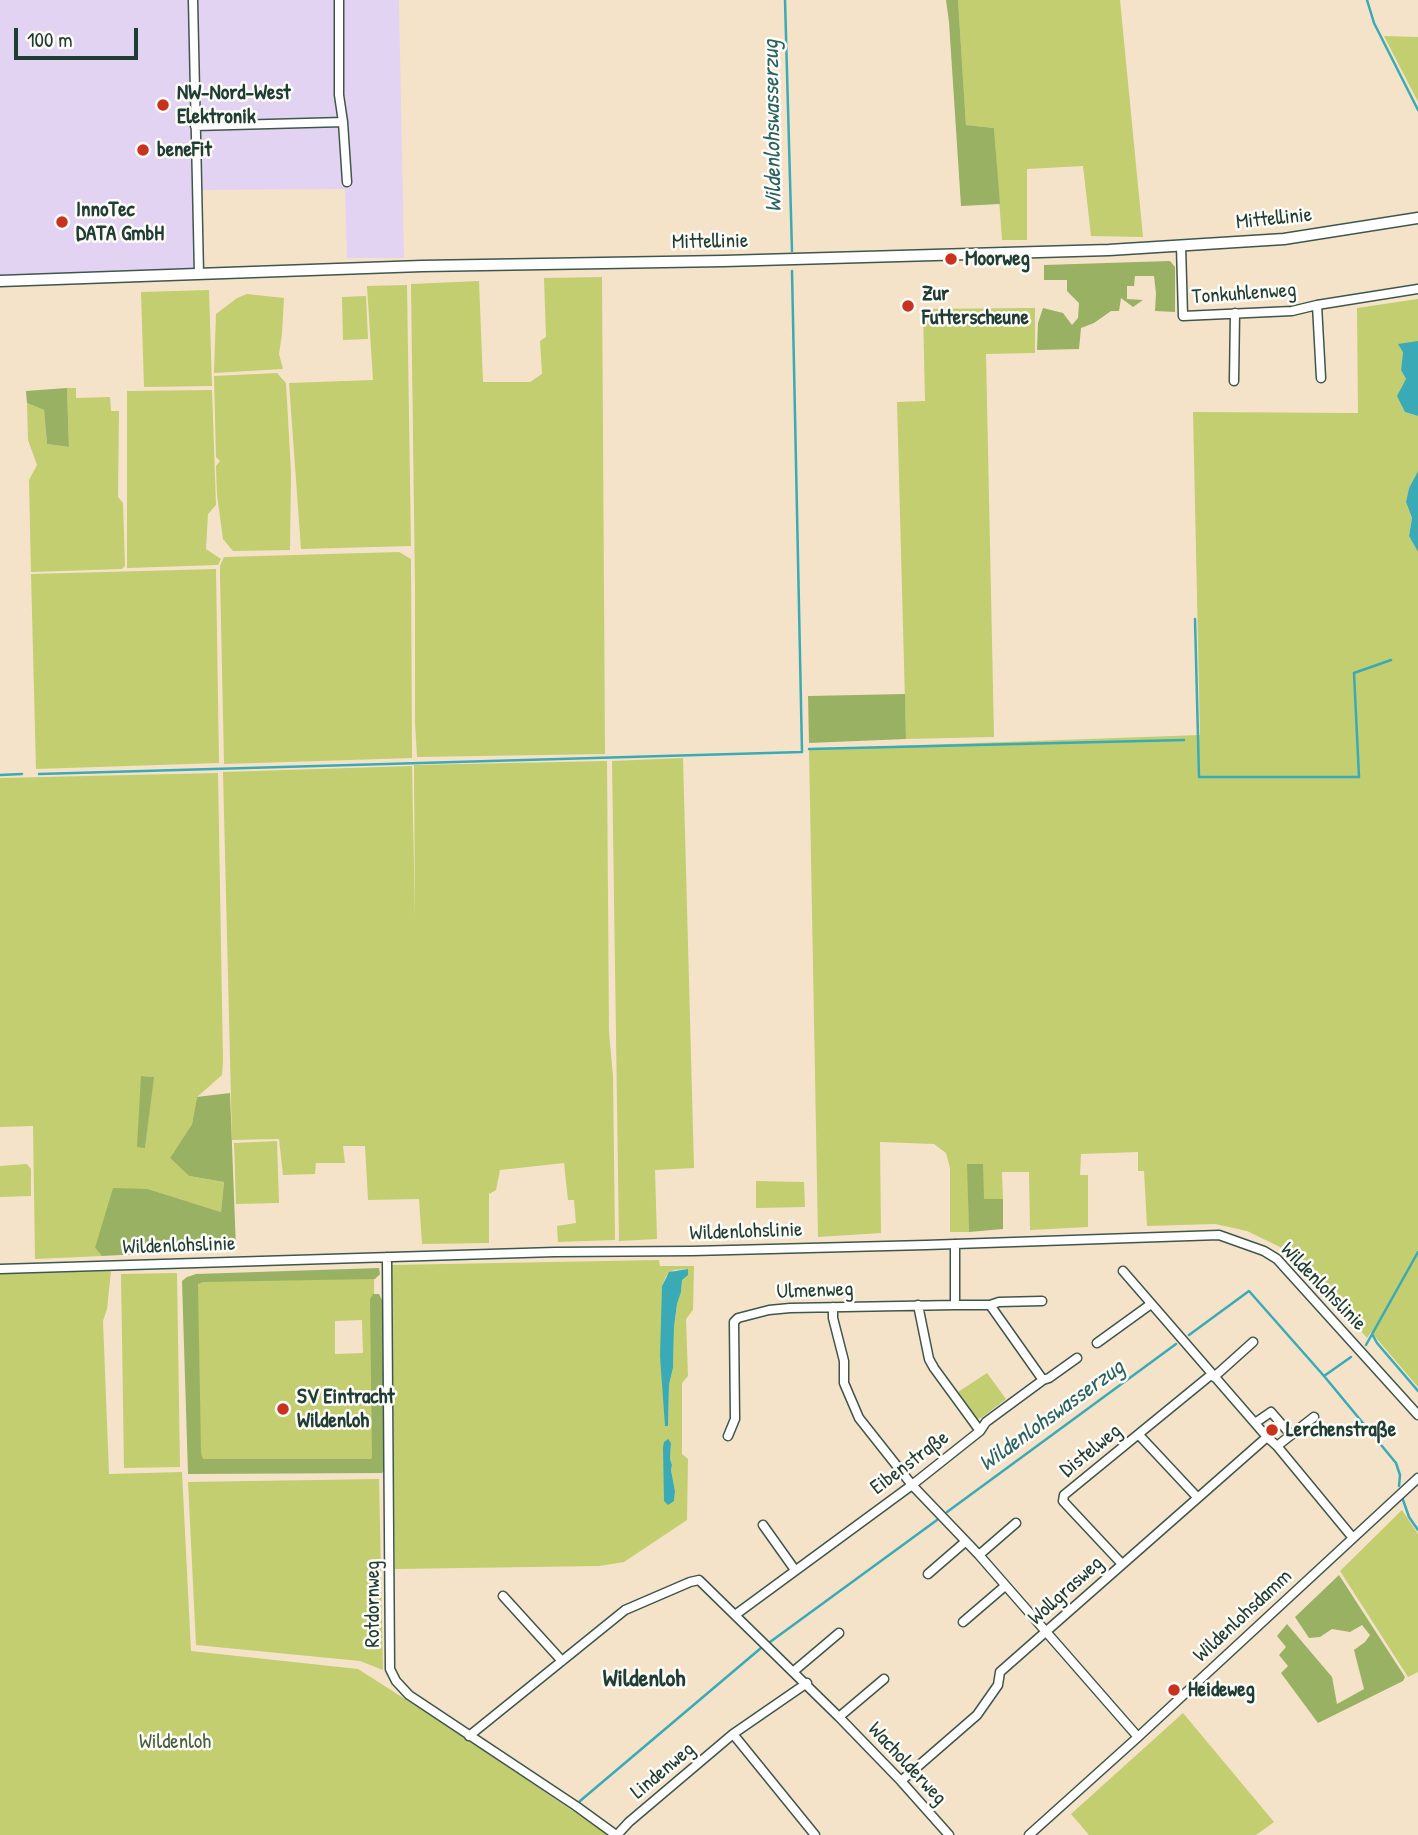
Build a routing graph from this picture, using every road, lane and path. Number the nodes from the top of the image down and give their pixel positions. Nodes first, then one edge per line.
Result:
1 (193, 0) edge
2 (339, 0) edge
3 (343, 122) junction
4 (195, 125) junction
5 (347, 182) dead end
6 (1418, 218) edge
7 (1181, 246) junction
8 (199, 274) junction
9 (0, 281) edge
10 (1418, 289) edge
11 (1317, 305) junction
12 (1235, 313) junction
13 (1321, 379) dead end
14 (1234, 381) dead end
15 (955, 1244) junction
16 (387, 1258) junction
17 (0, 1269) edge
18 (1124, 1271) dead end
19 (1042, 1301) dead end
20 (1151, 1304) junction
21 (955, 1305) junction
22 (990, 1305) junction
23 (918, 1306) junction
24 (833, 1307) junction
25 (1254, 1342) dead end
26 (1097, 1343) dead end
27 (1077, 1358) dead end
28 (1213, 1375) junction
29 (1043, 1380) junction
30 (1418, 1415) edge
31 (1314, 1417) dead end
32 (1255, 1423) junction
33 (980, 1432) junction
34 (1139, 1434) junction
35 (1290, 1435) junction
36 (728, 1436) dead end
37 (1267, 1437) junction
38 (1277, 1446) junction
39 (1418, 1478) edge
40 (912, 1485) junction
41 (1197, 1497) junction
42 (1016, 1523) dead end
43 (763, 1525) dead end
44 (1353, 1538) junction
45 (965, 1542) junction
46 (979, 1555) junction
47 (1122, 1564) junction
48 (795, 1570) junction
49 (928, 1574) dead end
50 (1005, 1586) junction
51 (503, 1596) dead end
52 (736, 1615) junction
53 (963, 1622) dead end
54 (839, 1633) dead end
55 (1045, 1633) junction
56 (562, 1661) junction
57 (794, 1671) junction
58 (884, 1679) dead end
59 (807, 1684) junction
60 (839, 1717) junction
61 (733, 1734) junction
62 (469, 1736) junction
63 (1138, 1737) junction
64 (901, 1781) junction
65 (616, 1835) edge
66 (815, 1835) edge
67 (949, 1835) edge
68 (1029, 1835) edge

1 - 4 street
2 - 3 street
3 - 4 street
3 - 5 street
4 - 8 street
6 - 7 street, Mittellinie
7 - 8 street, Mittellinie
7 - 12 street, Tonkuhlenweg
8 - 9 street, Mittellinie
10 - 11 street, Tonkuhlenweg
11 - 12 street, Tonkuhlenweg
11 - 13 street
12 - 14 street
15 - 16 street, Wildenlohslinie
15 - 21 street
15 - 30 street, Wildenlohslinie
16 - 17 street, Wildenlohslinie
16 - 62 street, Rotdornweg
18 - 20 street
19 - 22 street
20 - 26 street
20 - 28 street
21 - 22 street
21 - 23 street, Ulmenweg
22 - 29 street
23 - 24 street, Ulmenweg
23 - 33 street
24 - 36 street, Ulmenweg
24 - 40 street
25 - 28 street
27 - 29 street, Eibenstraße
28 - 32 street
28 - 34 street, Distelweg
29 - 33 street, Eibenstraße
31 - 35 street
32 - 35 street
32 - 37 street
33 - 40 street, Eibenstraße
34 - 41 street
34 - 47 street, Distelweg
35 - 38 street
37 - 38 street
37 - 41 street, Wollgrasweg
38 - 44 street
39 - 44 street, Wildenlohsdamm
40 - 45 street
40 - 48 street, Eibenstraße
41 - 47 street, Wollgrasweg
42 - 46 street
43 - 48 street
44 - 63 street, Wildenlohsdamm
45 - 46 street
45 - 49 street
46 - 50 street
47 - 55 street, Wollgrasweg
48 - 52 street, Eibenstraße
50 - 53 street
50 - 55 street
51 - 56 street
52 - 56 street, Wacholderweg
52 - 57 street, Wacholderweg
54 - 57 street
55 - 63 street
55 - 64 street, Wollgrasweg
56 - 62 street, Wacholderweg
57 - 59 street, Wacholderweg
58 - 60 street, Wacholderweg
59 - 60 street, Wacholderweg
59 - 61 street, Lindenweg
60 - 64 street, Wacholderweg
61 - 65 street, Lindenweg
61 - 66 street
62 - 65 street, Rotdornweg
63 - 68 street, Wildenlohsdamm
64 - 67 street, Wacholderweg

